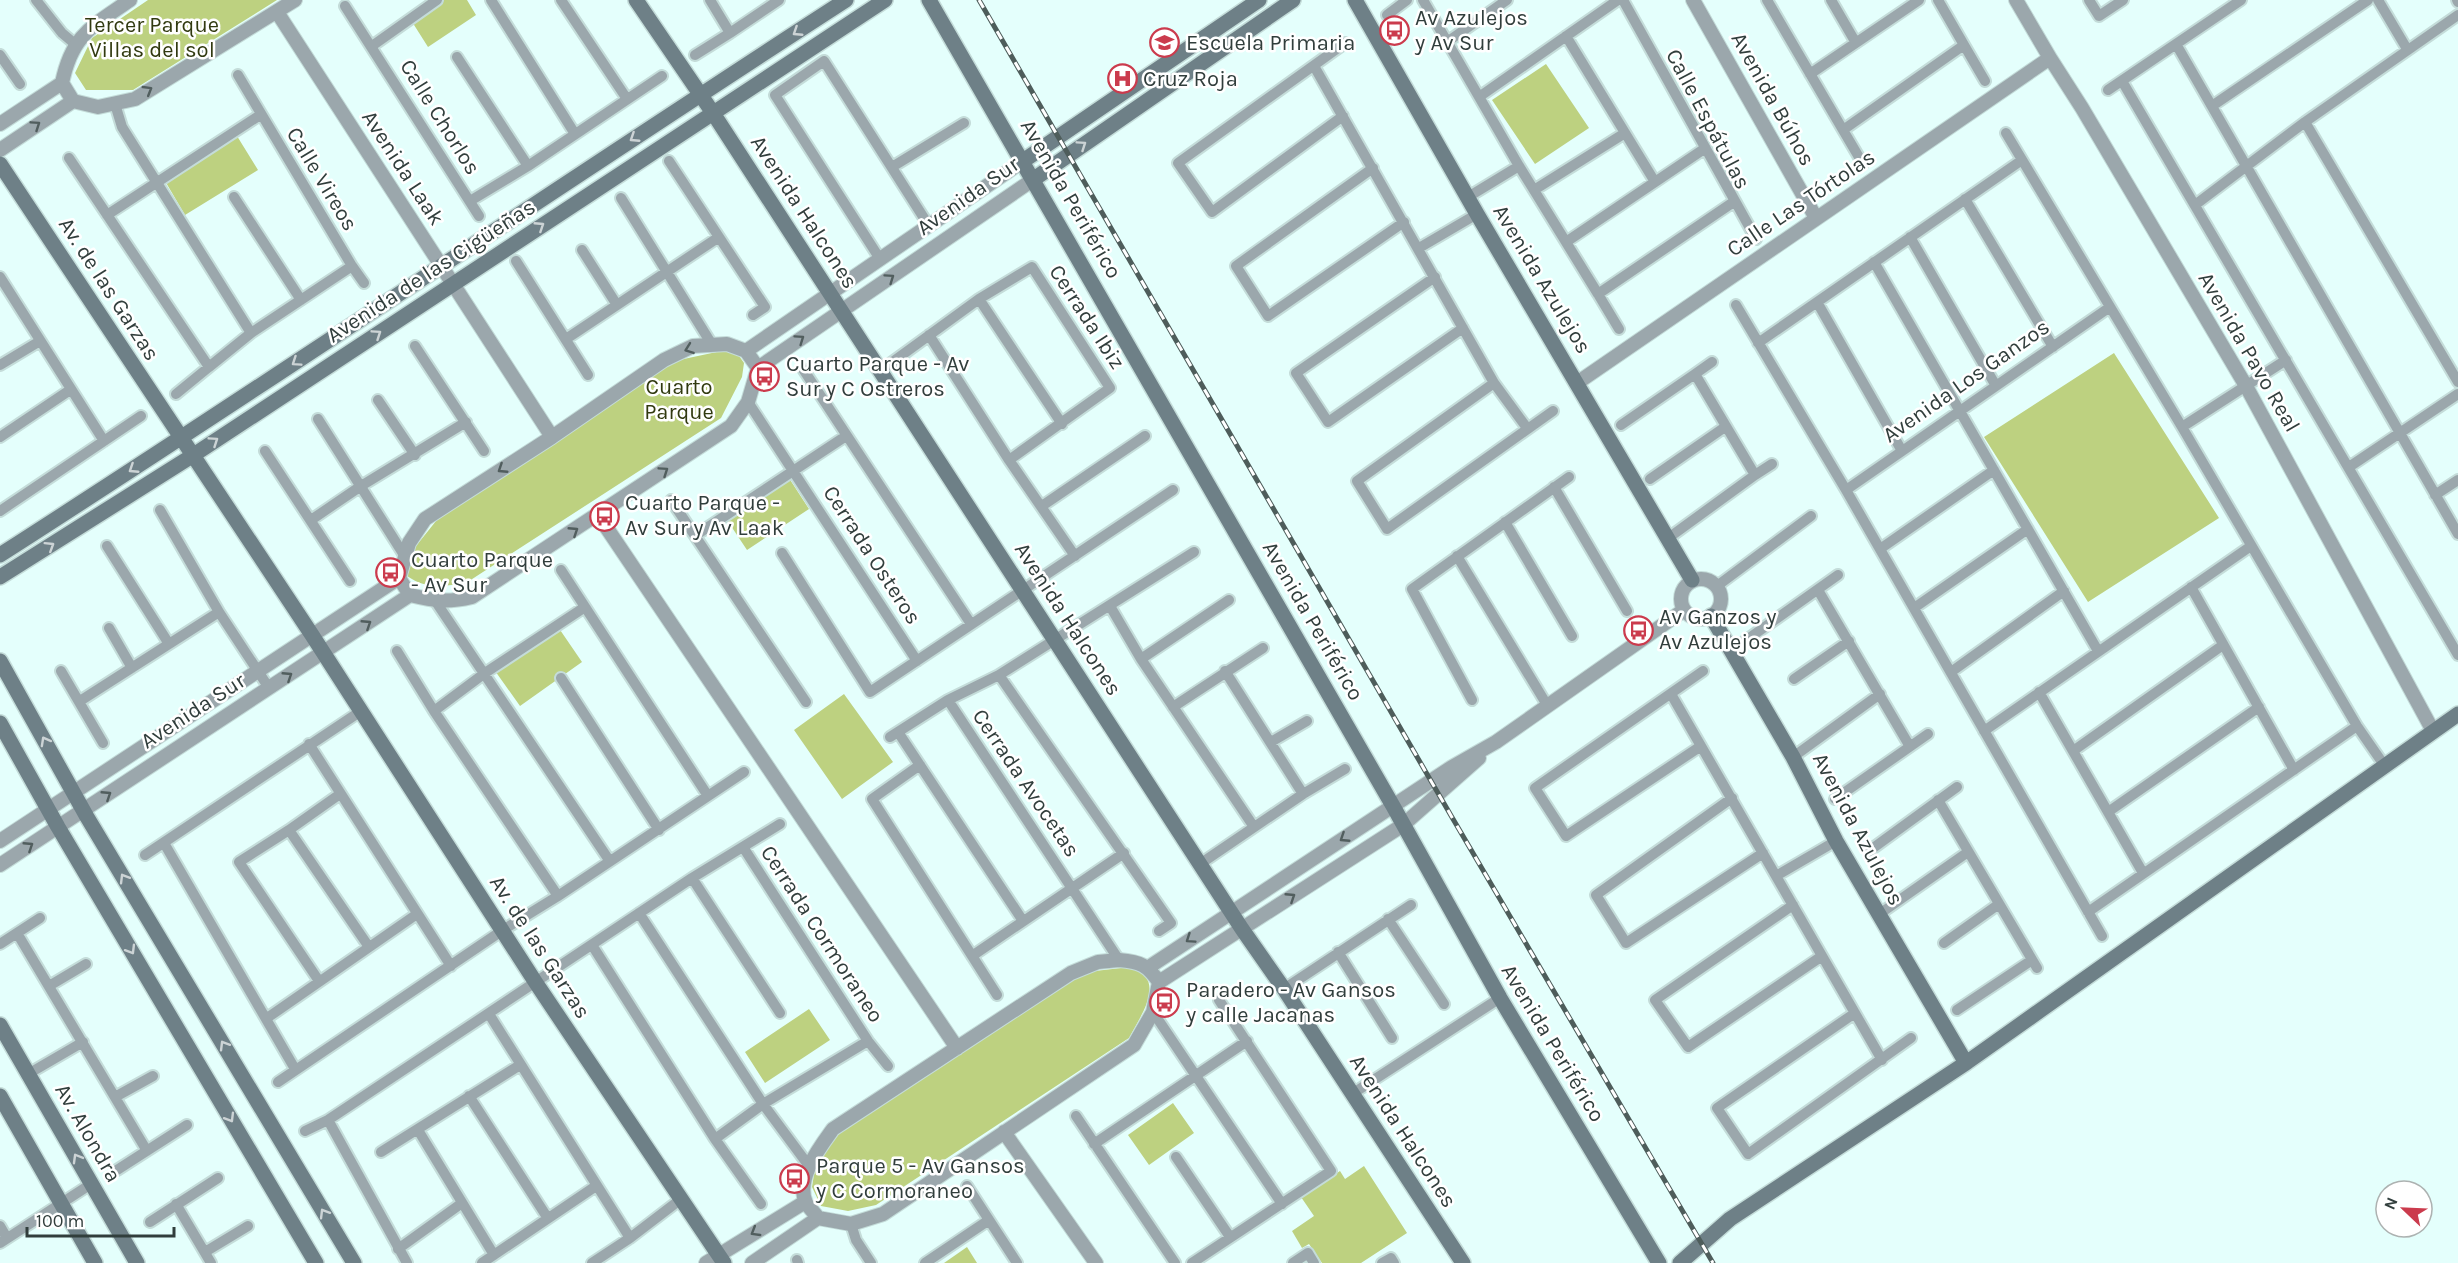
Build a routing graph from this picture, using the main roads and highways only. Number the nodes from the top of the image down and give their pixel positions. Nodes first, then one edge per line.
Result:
1 (636, 0) edge
2 (846, 0) edge
3 (885, 0) edge
4 (929, 0) edge
5 (1259, 0) edge
6 (1293, 0) edge
7 (1355, 0) edge
8 (1124, 93) junction
9 (700, 94) junction
10 (1134, 110) junction
11 (713, 113) junction
12 (1023, 161) junction
13 (0, 164) edge
14 (1034, 178) junction
15 (181, 439) junction
16 (192, 456) junction
17 (0, 555) edge
18 (0, 577) edge
19 (1692, 580) road end
20 (1711, 616) road end
21 (0, 661) edge
22 (2458, 714) edge
23 (0, 723) edge
24 (0, 1025) edge
25 (1966, 1063) junction
26 (0, 1096) edge
27 (716, 1260) edge
28 (94, 1263) edge
29 (137, 1263) edge
30 (316, 1263) edge
31 (354, 1263) edge
32 (1462, 1263) edge
33 (1659, 1263) edge
34 (1680, 1263) edge

1 - 9 main road, Avenida Halcones
2 -> 9 main road, Avenida de las Cigüeñas
3 - 11 main road, Avenida de las Cigüeñas
4 - 12 main road, Avenida Periférico
5 - 8 main road, Avenida Sur
6 - 10 main road, Avenida Sur
7 - 19 main road, Avenida Azulejos
8 - 10 main road
8 - 12 main road, Avenida Sur
9 - 11 main road, Avenida Halcones
9 -> 15 main road, Avenida de las Cigüeñas
14 -> 10 main road, Avenida Sur
16 -> 11 main road, Avenida de las Cigüeñas
11 - 32 main road, Avenida Halcones
12 - 14 main road, Avenida Periférico
13 - 15 main road, Av. de las Garzas
14 - 33 main road, Avenida Periférico
15 - 16 main road, Av. de las Garzas
15 -> 17 main road, Avenida de las Cigüeñas
18 -> 16 main road, Avenida de las Cigüeñas
16 - 27 main road, Av. de las Garzas
20 - 25 main road, Avenida Azulejos
31 -> 21 main road
22 - 25 main road
23 -> 30 main road
29 -> 24 main road, Av. Alondra
25 - 34 main road
26 - 28 main road

